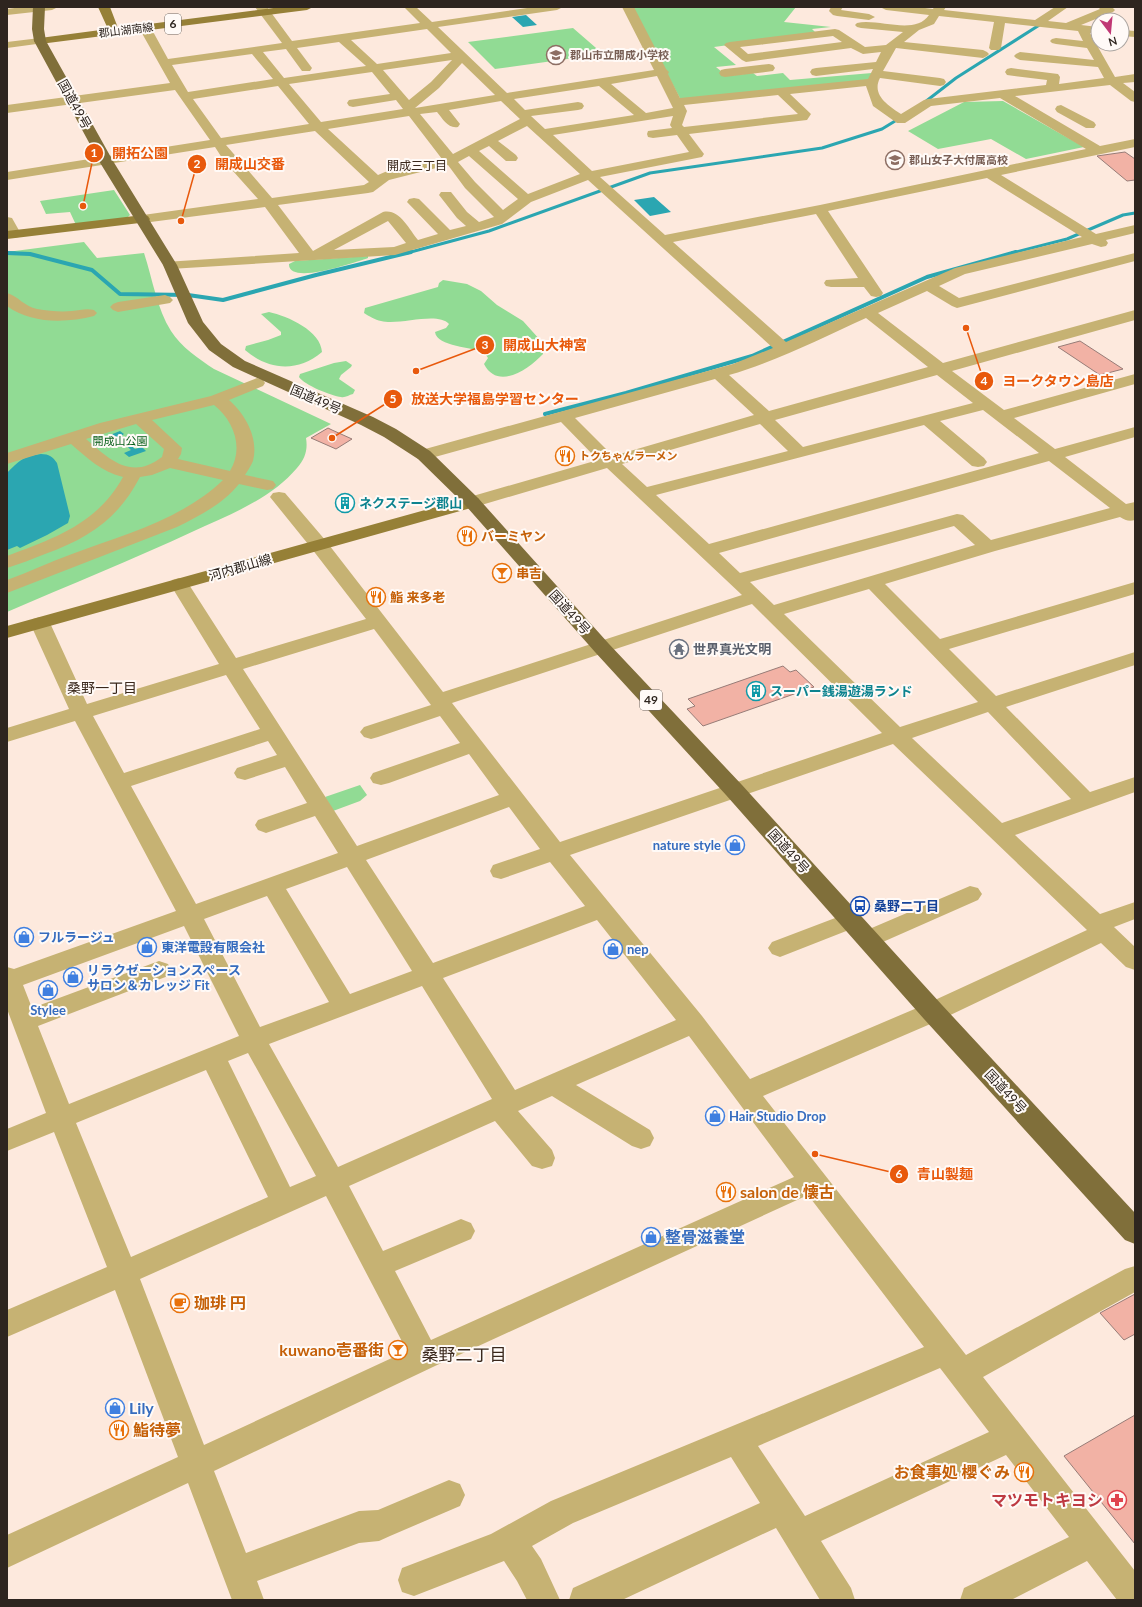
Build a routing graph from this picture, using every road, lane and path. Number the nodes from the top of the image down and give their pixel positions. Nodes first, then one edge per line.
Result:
1 (52, 7) edge
2 (104, 7) edge
3 (307, 7) edge
4 (410, 7) edge
5 (557, 7) edge
6 (628, 7) edge
7 (837, 7) edge
8 (886, 7) edge
9 (1062, 7) edge
10 (1104, 7) edge
11 (39, 8) edge
12 (8, 10) edge
13 (263, 10) edge
14 (938, 10) edge
15 (1001, 14) junction
16 (1038, 23) junction
17 (430, 25) junction
18 (1066, 26) junction
19 (145, 28) junction
20 (1082, 28) junction
21 (913, 29) junction
22 (1090, 29) edge
23 (984, 30) dead end
24 (114, 31) junction
25 (999, 31) junction
26 (342, 38) junction
27 (40, 41) junction
28 (1056, 41) dead end
29 (1090, 43) edge
30 (853, 44) junction
31 (289, 45) junction
32 (1090, 45) edge
33 (7, 46) edge
34 (995, 48) dead end
35 (255, 50) junction
36 (1095, 52) edge
37 (983, 54) dead end
38 (461, 55) junction
39 (1020, 56) dead end
40 (883, 62) junction
41 (165, 63) junction
42 (1101, 64) junction
43 (374, 67) junction
44 (779, 67) dead end
45 (306, 68) dead end
46 (813, 68) dead end
47 (663, 72) junction
48 (1011, 72) dead end
49 (725, 73) dead end
50 (1135, 78) edge
51 (282, 81) junction
52 (1112, 81) junction
53 (602, 82) junction
54 (930, 84) dead end
55 (1052, 88) junction
56 (182, 91) junction
57 (780, 91) junction
58 (1002, 94) junction
59 (399, 96) junction
60 (504, 97) junction
61 (708, 98) junction
62 (1135, 98) edge
63 (73, 100) junction
64 (354, 103) dead end
65 (208, 106) dead end
66 (578, 106) dead end
67 (679, 106) junction
68 (440, 107) junction
69 (194, 108) junction
70 (7, 109) edge
71 (410, 109) junction
72 (1061, 109) dead end
73 (728, 116) dead end
74 (1074, 116) junction
75 (525, 117) junction
76 (644, 117) junction
77 (1048, 121) junction
78 (454, 124) dead end
79 (1090, 125) dead end
80 (318, 127) junction
81 (680, 131) junction
82 (543, 133) junction
83 (653, 134) dead end
84 (490, 140) junction
85 (219, 143) junction
86 (1135, 143) edge
87 (574, 144) dead end
88 (558, 146) junction
89 (470, 150) junction
90 (1098, 150) junction
91 (511, 158) dead end
92 (106, 161) junction
93 (450, 161) junction
94 (988, 172) junction
95 (590, 174) junction
96 (7, 176) edge
97 (377, 182) junction
98 (446, 195) dead end
99 (526, 199) junction
100 (268, 202) junction
101 (414, 202) dead end
102 (820, 209) junction
103 (502, 217) junction
104 (143, 219) junction
105 (7, 221) edge
106 (477, 227) junction
107 (1135, 229) edge
108 (11, 234) edge
109 (448, 236) junction
110 (1094, 239) junction
111 (662, 240) junction
112 (415, 245) junction
113 (313, 256) junction
114 (1133, 260) edge
115 (170, 265) junction
116 (831, 283) dead end
117 (928, 285) junction
118 (7, 298) edge
119 (165, 300) dead end
120 (118, 307) dead end
121 (868, 312) junction
122 (89, 313) dead end
123 (1135, 315) edge
124 (784, 350) junction
125 (940, 369) junction
126 (718, 373) junction
127 (1135, 379) edge
128 (257, 383) dead end
129 (217, 399) junction
130 (987, 404) junction
131 (563, 415) junction
132 (1002, 416) junction
133 (139, 418) junction
134 (764, 418) junction
135 (928, 420) junction
136 (1135, 432) edge
137 (73, 437) junction
138 (799, 452) junction
139 (1051, 454) junction
140 (424, 455) junction
141 (7, 460) edge
142 (167, 462) junction
143 (610, 462) junction
144 (978, 462) dead end
145 (134, 473) junction
146 (235, 477) junction
147 (644, 493) junction
148 (472, 502) junction
149 (1131, 512) edge
150 (319, 545) junction
151 (988, 547) junction
152 (705, 551) junction
153 (7, 562) edge
154 (736, 580) junction
155 (873, 582) junction
156 (179, 584) junction
157 (7, 587) edge
158 (1135, 588) edge
159 (755, 598) junction
160 (770, 612) junction
161 (377, 622) junction
162 (40, 623) junction
163 (7, 632) edge
164 (937, 646) junction
165 (602, 648) junction
166 (1135, 658) edge
167 (232, 667) junction
168 (441, 704) junction
169 (992, 704) junction
170 (81, 712) junction
171 (273, 732) junction
172 (371, 732) dead end
173 (7, 735) edge
174 (896, 735) junction
175 (474, 745) junction
176 (290, 758) junction
177 (245, 772) dead end
178 (381, 778) dead end
179 (119, 782) junction
180 (1135, 784) edge
181 (734, 790) junction
182 (513, 798) junction
183 (1087, 802) junction
184 (320, 807) junction
185 (266, 825) dead end
186 (999, 832) junction
187 (555, 852) junction
188 (351, 856) junction
189 (501, 871) dead end
190 (272, 885) junction
191 (970, 894) dead end
192 (602, 909) junction
193 (1135, 910) edge
194 (190, 915) junction
195 (850, 920) junction
196 (1100, 928) junction
197 (868, 939) junction
198 (780, 948) dead end
199 (1135, 961) edge
200 (159, 970) dead end
201 (428, 975) junction
202 (8, 979) edge
203 (344, 1006) junction
204 (933, 1012) junction
205 (24, 1021) junction
206 (693, 1023) junction
207 (254, 1040) junction
208 (213, 1057) junction
209 (553, 1084) junction
210 (746, 1092) junction
211 (504, 1105) junction
212 (61, 1118) junction
213 (641, 1138) dead end
214 (7, 1140) edge
215 (542, 1158) dead end
216 (332, 1181) junction
217 (813, 1181) junction
218 (284, 1202) junction
219 (460, 1231) dead end
220 (1135, 1232) edge
221 (377, 1266) junction
222 (123, 1272) junction
223 (1135, 1278) edge
224 (7, 1324) edge
225 (425, 1357) junction
226 (953, 1362) junction
227 (1011, 1438) junction
228 (737, 1440) junction
229 (197, 1465) junction
230 (449, 1495) dead end
231 (782, 1509) junction
232 (799, 1535) junction
233 (510, 1541) junction
234 (1092, 1542) junction
235 (7, 1552) edge
236 (414, 1580) dead end
237 (243, 1587) edge
238 (1135, 1597) edge
239 (979, 1599) edge
240 (544, 1600) edge
241 (585, 1600) edge
242 (839, 1600) edge

1 - 11 street
2 - 24 main road
3 - 13 main road, 郡山湖南線 / 6
4 - 17 street
5 - 17 street
6 - 47 street
7 - 21 street
8 - 14 street
9 - 16 street
10 - 18 street
11 - 12 street
11 - 27 highway, 国道49号 / 49
13 - 19 main road, 郡山湖南線 / 6
13 - 31 street
14 - 15 street
14 - 21 street
15 - 16 street
15 - 25 street
16 - 18 street
17 - 26 street
17 - 38 street
18 - 20 street
19 - 24 main road, 郡山湖南線 / 6
19 - 41 street
20 - 22 street
20 - 29 street
21 - 40 street
23 - 25 street
24 - 27 main road, 郡山湖南線 / 6
25 - 34 street
26 - 31 street
26 - 43 street
27 - 33 street
27 - 63 highway, 国道49号 / 49
28 - 32 street
30 - 30 street
30 - 40 street
31 - 35 street
31 - 45 street
35 - 41 street
35 - 51 street
36 - 42 street
37 - 40 street
38 - 43 street
38 - 60 street
38 - 71 street
39 - 42 street
40 - 46 street
40 - 54 street
40 - 57 street
40 - 58 street
41 - 56 street
42 - 52 street
43 - 51 street
43 - 59 street
44 - 49 street
47 - 53 street
47 - 67 street
48 - 55 street
50 - 52 street
51 - 56 street
51 - 80 street
52 - 55 street
52 - 62 street
53 - 60 street
53 - 76 street
55 - 58 street
56 - 63 street
56 - 69 street
57 - 61 street
57 - 81 street
58 - 77 street
59 - 64 street
59 - 71 street
60 - 68 street
60 - 75 street
61 - 67 street
61 - 73 street
63 - 70 street
63 - 92 highway, 国道49号 / 49
65 - 69 street
66 - 75 street
67 - 76 street
67 - 81 street
68 - 71 street
68 - 78 street
69 - 85 street
71 - 80 street
71 - 93 street
72 - 74 street
74 - 77 street
74 - 79 street
75 - 82 street
75 - 84 street
76 - 82 street
77 - 90 street
80 - 85 street
80 - 97 street
81 - 83 street
81 - 95 street
82 - 88 street
84 - 89 street
84 - 91 street
85 - 92 street
85 - 100 street
86 - 90 street
87 - 88 street
88 - 95 street
89 - 93 street
89 - 99 street
90 - 94 street
92 - 96 street
92 - 104 highway, 国道49号 / 49
93 - 97 street
93 - 103 street
94 - 102 street
94 - 110 street
95 - 99 street
95 - 111 street
97 - 100 street
98 - 106 street
99 - 103 street
100 - 104 street
100 - 113 street
101 - 109 street
102 - 111 street
102 - 116 street
103 - 106 street
104 - 108 main road
104 - 115 highway, 国道49号 / 49
105 - 108 street
106 - 109 street
107 - 110 street
109 - 112 street
110 - 114 street
110 - 117 street
111 - 124 street
112 - 113 street
112 - 113 street
113 - 115 street
114 - 117 street
115 - 140 highway, 国道49号 / 49
117 - 121 street
118 - 122 street
119 - 120 street
121 - 124 street
121 - 125 street
123 - 125 street
124 - 126 street
125 - 130 street
125 - 134 street
126 - 131 street
126 - 134 street
127 - 132 street
128 - 129 street
129 - 133 street
129 - 146 street
130 - 132 street
130 - 135 street
131 - 140 street
131 - 143 street
132 - 139 street
133 - 137 street
133 - 142 street
134 - 138 street
134 - 143 street
135 - 138 street
135 - 144 street
136 - 139 street
137 - 141 street
137 - 145 street
138 - 147 street
139 - 149 street
139 - 152 street
140 - 148 highway, 国道49号 / 49
142 - 145 street
142 - 146 street
143 - 147 street
143 - 148 street
145 - 153 street
146 - 150 street
146 - 157 street
147 - 152 street
148 - 150 main road, 河内郡山線
148 - 165 highway, 国道49号 / 49
149 - 151 street
150 - 156 main road, 河内郡山線
150 - 161 street
151 - 154 street
151 - 155 street
152 - 154 street
154 - 159 street
155 - 160 street
155 - 164 street
156 - 162 main road, 河内郡山線
156 - 167 street
158 - 164 street
159 - 160 street
159 - 165 street
160 - 174 street
161 - 167 street
161 - 168 street
162 - 163 main road, 河内郡山線
162 - 170 street
164 - 169 street
165 - 168 street
165 - 181 highway, 国道49号 / 49
166 - 169 street
167 - 170 street
167 - 171 street
168 - 172 street
168 - 175 street
169 - 174 street
169 - 183 street
170 - 173 street
170 - 179 street
171 - 176 street
171 - 179 street
174 - 181 street
174 - 186 street
175 - 178 street
175 - 182 street
176 - 177 street
176 - 184 street
179 - 194 street
180 - 183 street
181 - 187 street
181 - 195 highway, 国道49号 / 49
182 - 187 street
182 - 188 street
183 - 186 street
184 - 185 street
184 - 188 street
186 - 196 street
187 - 189 street
187 - 192 street
188 - 190 street
188 - 201 street
190 - 194 street
190 - 203 street
191 - 197 street
192 - 201 street
192 - 206 street
193 - 196 street
194 - 202 street
194 - 207 street
195 - 197 highway, 国道49号 / 49
195 - 198 street
196 - 199 street
196 - 204 street
197 - 204 highway, 国道49号 / 49
200 - 205 street
201 - 203 street
201 - 211 street
202 - 205 street
203 - 207 street
204 - 210 street
204 - 220 highway, 国道49号 / 49
205 - 212 street
206 - 209 street
206 - 210 street
207 - 208 street
207 - 216 street
208 - 212 street
208 - 218 street
209 - 211 street
209 - 213 street
210 - 217 street
211 - 215 street
211 - 216 street
212 - 214 street
212 - 222 street
216 - 218 street
216 - 221 street
217 - 225 street
217 - 226 street
218 - 222 street
219 - 221 street
221 - 225 street
222 - 224 street
222 - 229 street
223 - 226 street
225 - 229 street
226 - 227 street
226 - 228 street
227 - 232 street
227 - 234 street
228 - 231 street
228 - 233 street
229 - 235 street
229 - 237 street
230 - 237 street
231 - 232 street
231 - 241 street
232 - 242 street
233 - 236 street
233 - 240 street
234 - 238 street
234 - 239 street

